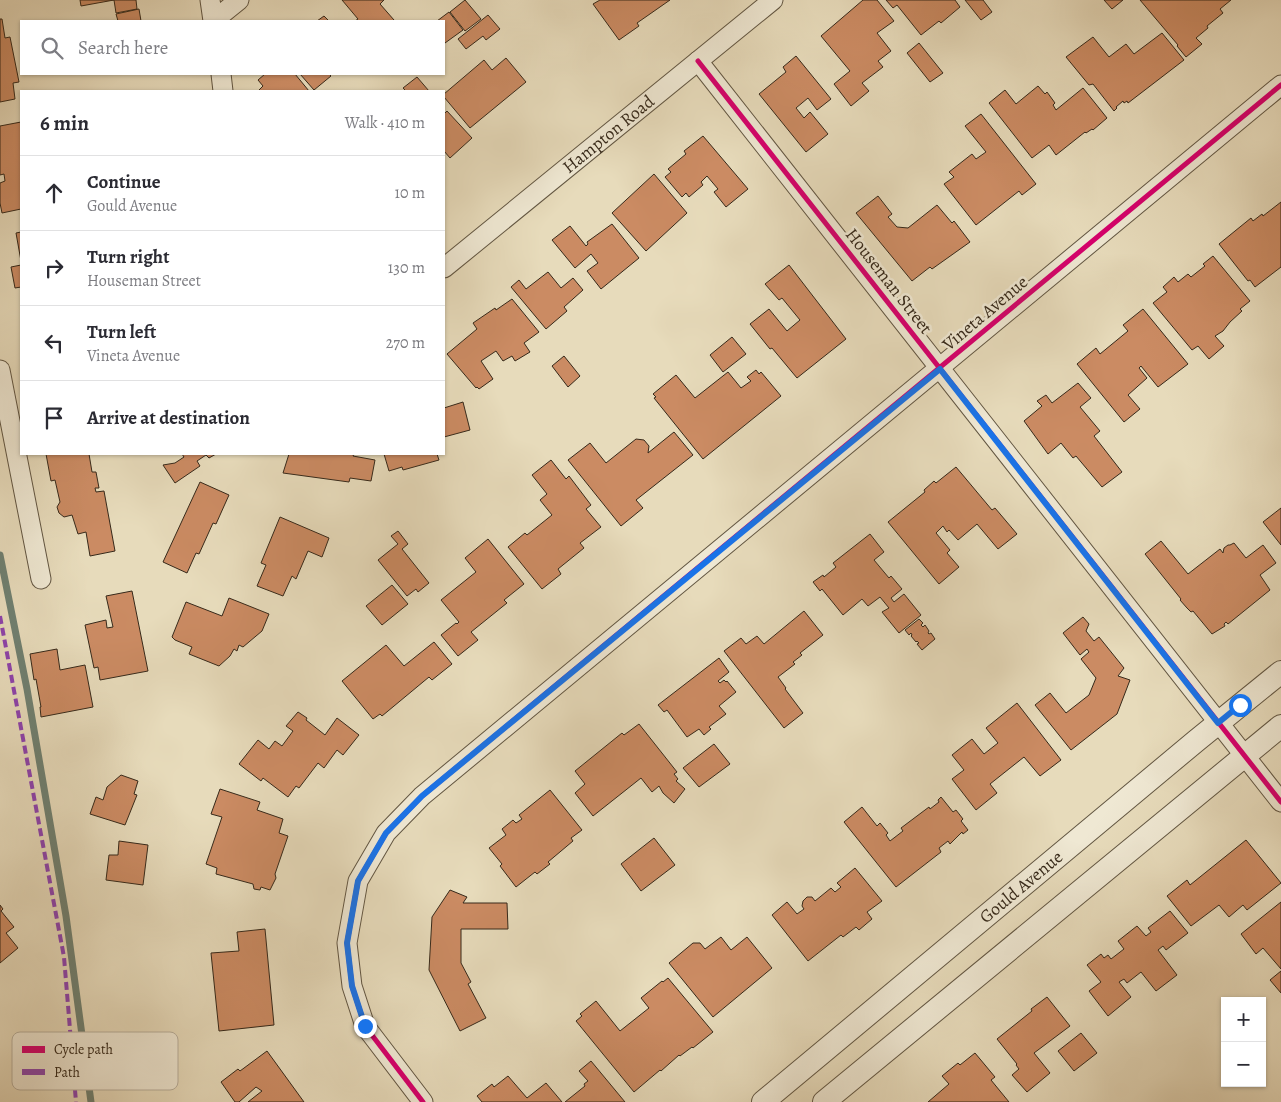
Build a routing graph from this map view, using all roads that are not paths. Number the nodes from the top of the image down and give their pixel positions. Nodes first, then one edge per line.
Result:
1 (210, 0) edge
2 (239, 0) edge
3 (773, 0) edge
4 (213, 20) edge
5 (214, 20) edge
6 (698, 61) junction
7 (221, 75) edge
8 (1281, 85) edge
9 (223, 90) edge
10 (445, 267) edge
11 (940, 369) junction
12 (0, 370) edge
13 (41, 579) dead end
14 (1281, 672) edge
15 (1218, 723) junction
16 (1281, 726) edge
17 (1244, 756) junction
18 (1281, 802) edge
19 (423, 1102) edge
20 (763, 1102) edge
21 (824, 1102) edge

1 - 4 street
2 - 5 street
3 - 6 street, Hampton Road
6 - 10 street, Hampton Road
6 - 11 street, Houseman Street
7 - 9 street
8 - 11 street, Vineta Avenue
11 - 15 street, Houseman Street
11 - 19 street, Vineta Avenue
12 - 13 street
14 - 15 street, Gould Avenue
15 - 17 street, Houseman Street
15 - 20 street, Gould Avenue
16 - 17 street
17 - 18 street, Houseman Street
17 - 21 street

